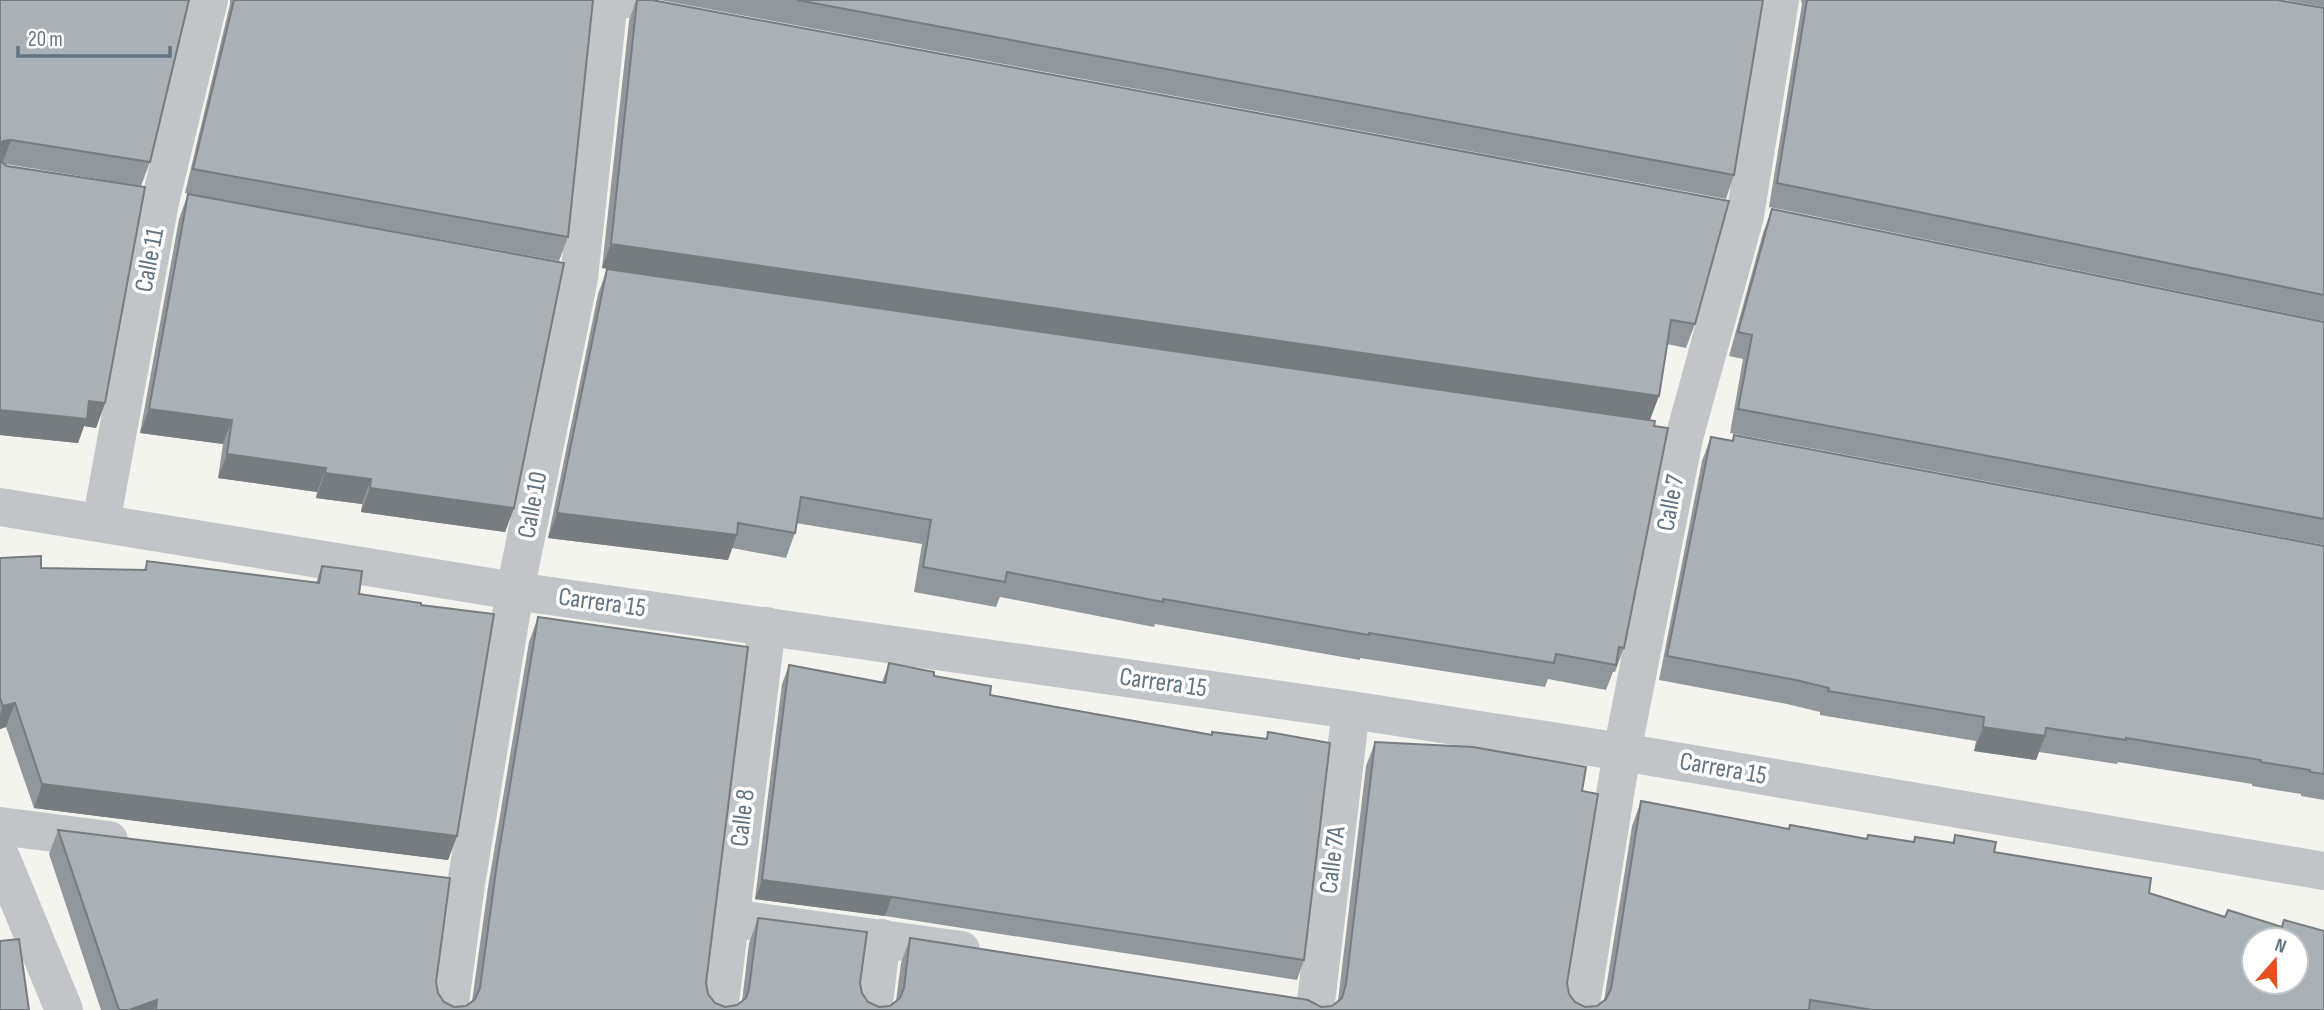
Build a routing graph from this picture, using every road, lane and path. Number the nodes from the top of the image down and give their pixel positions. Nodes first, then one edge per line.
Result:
1 (209, 0) edge
2 (1780, 0) edge
3 (601, 1) edge
4 (677, 17) edge
5 (0, 507) edge
6 (101, 523) junction
7 (515, 591) junction
8 (767, 626) junction
9 (1351, 710) junction
10 (1622, 752) junction
11 (0, 826) edge
12 (137, 843) edge
13 (0, 855) edge
14 (2324, 871) edge
15 (425, 879) edge
16 (466, 884) junction
17 (730, 918) junction
18 (882, 939) junction
19 (1002, 956) edge
20 (1277, 998) edge
21 (1316, 1007) edge
22 (64, 1010) edge
23 (449, 1010) edge
24 (719, 1010) edge
25 (873, 1010) edge
26 (1580, 1010) edge

1 - 6 street, Calle 11
2 - 10 street, Calle 7
3 - 4 lane
3 - 7 street, Calle 10
5 - 6 street, Carrera 15
6 - 7 street, Carrera 15
7 - 8 street, Carrera 15
7 - 16 street, Calle 10
8 - 9 street, Carrera 15
8 - 17 street, Calle 8
9 - 10 street, Carrera 15
9 - 21 street, Calle 7A
10 - 14 street, Carrera 15
10 - 26 street, Calle 7
11 - 12 street
13 - 22 street
15 - 16 street
16 - 23 street, Calle 10
17 - 18 street
17 - 24 street, Calle 8
18 - 19 street
18 - 25 street
20 - 21 street

